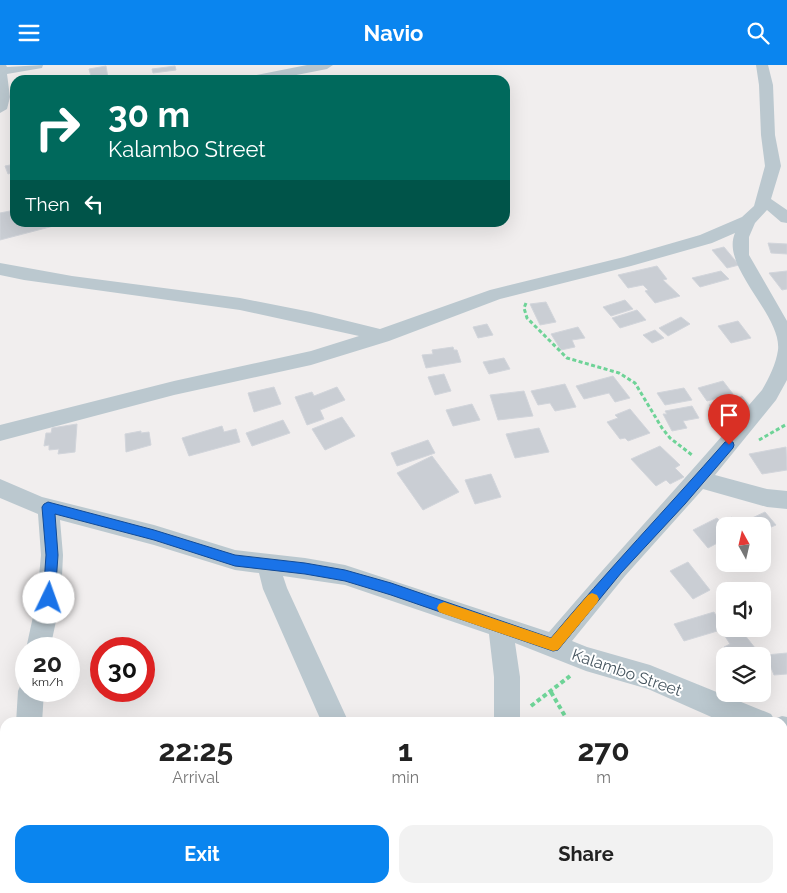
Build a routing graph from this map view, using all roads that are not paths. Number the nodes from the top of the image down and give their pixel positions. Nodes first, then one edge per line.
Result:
1 (37, 65) edge
2 (327, 65) edge
3 (762, 65) edge
4 (5, 69) edge
5 (20, 75) edge
6 (277, 75) edge
7 (1, 88) edge
8 (0, 109) edge
9 (764, 201) junction
10 (787, 218) edge
11 (748, 221) junction
12 (0, 269) edge
13 (382, 336) junction
14 (787, 349) edge
15 (0, 433) edge
16 (700, 479) junction
17 (0, 489) edge
18 (787, 500) edge
19 (48, 507) junction
20 (268, 564) junction
21 (500, 627) junction
22 (41, 637) edge
23 (553, 645) junction
24 (30, 702) edge
25 (29, 717) edge
26 (333, 717) edge
27 (507, 717) edge
28 (743, 717) edge

1 - 4 street
2 - 6 street
3 - 9 street
4 - 5 street
4 - 7 street
7 - 8 street
9 - 10 street
9 - 11 street
11 - 13 street
11 - 14 street
12 - 13 street
13 - 15 street
14 - 16 street
16 - 18 street
16 - 23 street
17 - 19 street, Kalambo Street
19 - 20 street, Kalambo Street
19 - 22 street
20 - 21 street, Kalambo Street
20 - 26 street
21 - 23 street, Kalambo Street
21 - 27 street
23 - 28 street, Kalambo Street
24 - 25 street

